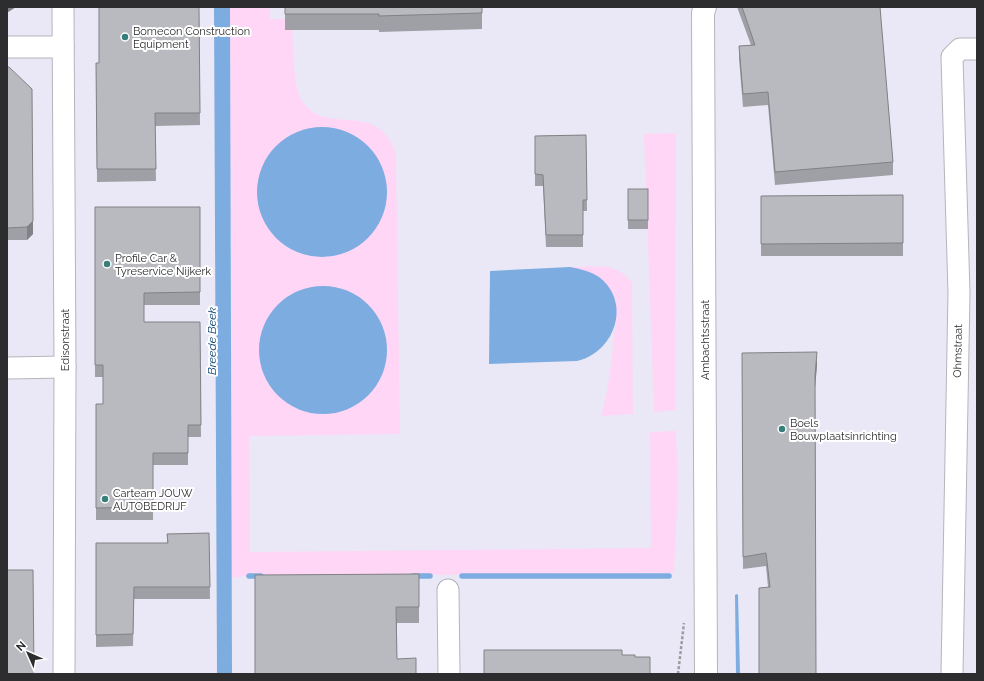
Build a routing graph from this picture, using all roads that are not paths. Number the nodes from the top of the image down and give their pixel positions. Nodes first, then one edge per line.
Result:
1 (63, 7) edge
2 (705, 7) edge
3 (7, 47) edge
4 (63, 47) junction
5 (977, 48) edge
6 (968, 292) edge
7 (65, 367) junction
8 (7, 368) edge
9 (448, 590) dead end
10 (64, 674) edge
11 (449, 674) edge
12 (706, 674) edge
13 (952, 674) edge

1 - 4 street, Edisonstraat
2 - 12 main road, Ambachtsstraat
3 - 4 street
4 - 7 street, Edisonstraat
5 - 6 street, Ohmstraat
6 - 13 street, Ohmstraat
7 - 8 street
7 - 10 street, Edisonstraat
9 - 11 street

